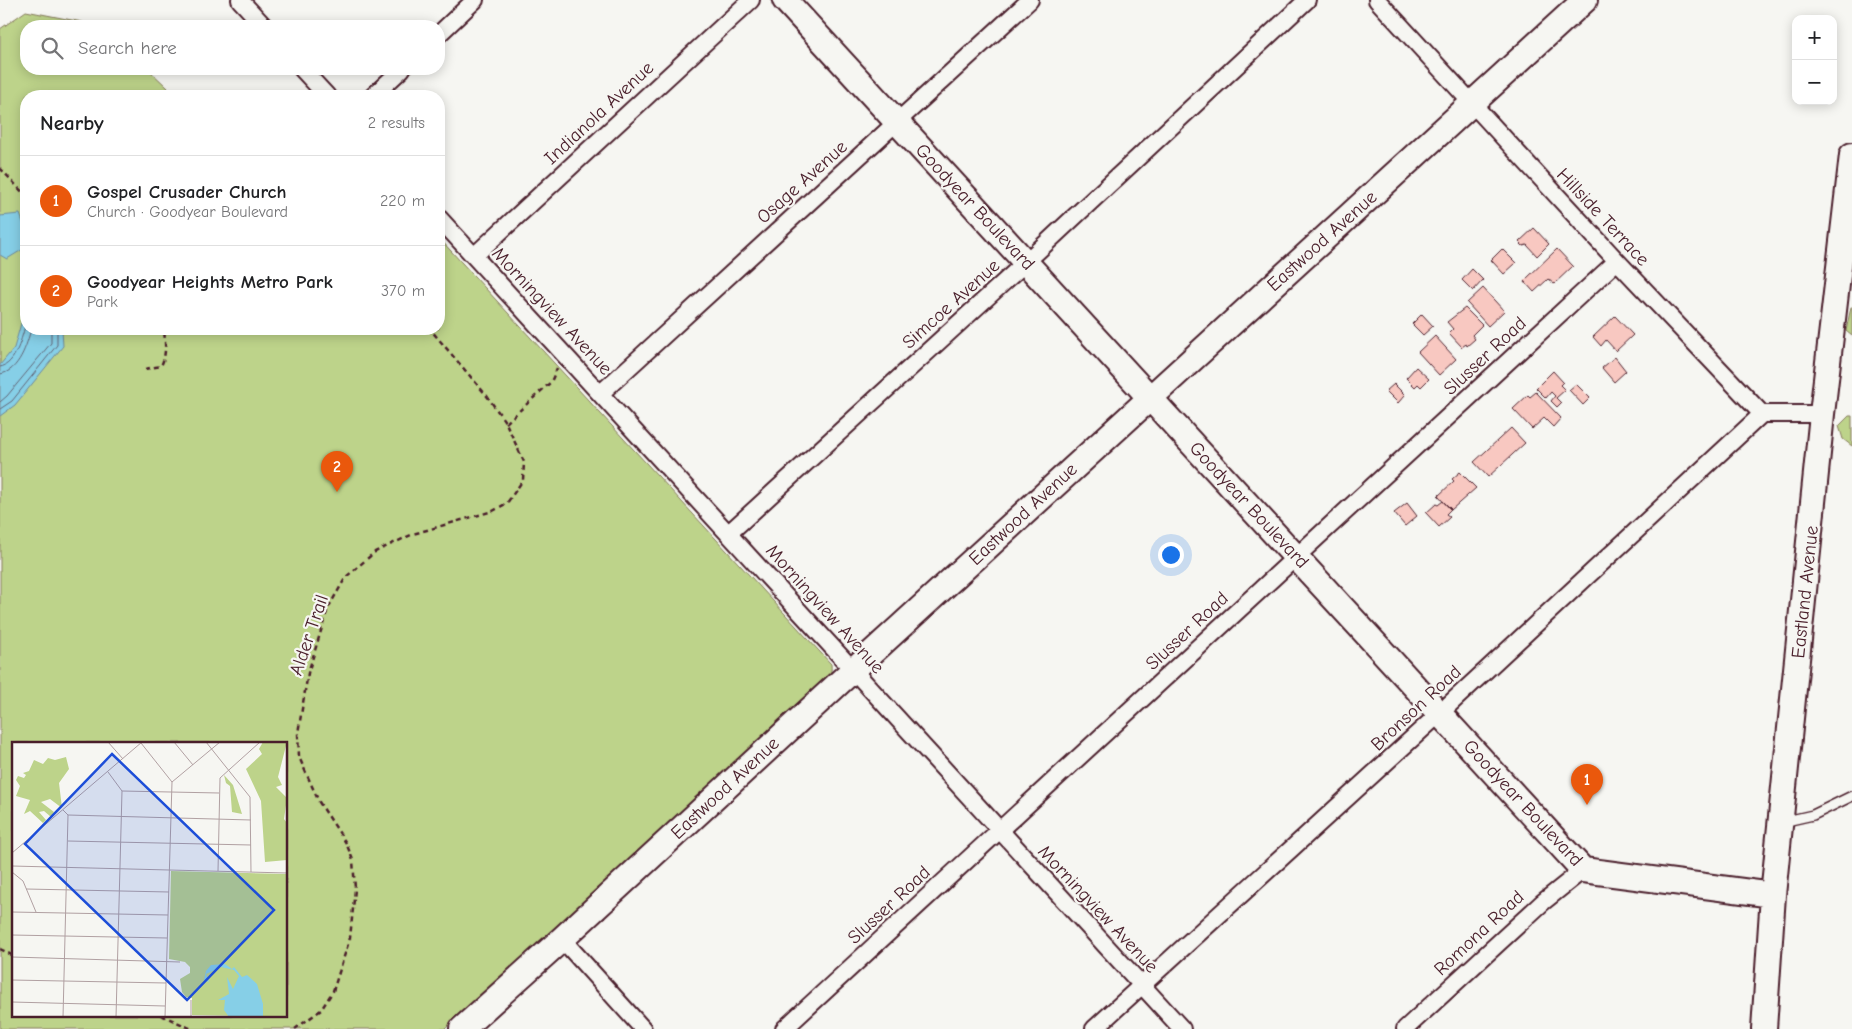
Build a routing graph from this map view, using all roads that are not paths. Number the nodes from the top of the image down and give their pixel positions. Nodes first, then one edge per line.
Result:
1 (240, 0) edge
2 (475, 0) edge
3 (751, 0) edge
4 (786, 0) edge
5 (1030, 0) edge
6 (1307, 0) edge
7 (1377, 0) edge
8 (1585, 0) edge
9 (258, 20) edge
10 (445, 28) edge
11 (307, 75) edge
12 (396, 75) edge
13 (321, 90) edge
14 (379, 90) edge
15 (1472, 104) junction
16 (898, 122) junction
17 (1852, 155) edge
18 (445, 225) edge
19 (474, 256) junction
20 (1026, 262) junction
21 (1617, 262) junction
22 (601, 393) junction
23 (1150, 397) junction
24 (1762, 414) junction
25 (1822, 414) junction
26 (729, 533) junction
27 (1297, 557) junction
28 (854, 670) junction
29 (1440, 713) junction
30 (1852, 796) edge
31 (1781, 822) junction
32 (1000, 832) junction
33 (1583, 870) junction
34 (1773, 895) junction
35 (562, 939) junction
36 (1142, 986) junction
37 (462, 1029) edge
38 (643, 1029) edge
39 (784, 1029) edge
40 (1094, 1029) edge
41 (1182, 1029) edge
42 (1405, 1029) edge
43 (1764, 1029) edge

1 - 9 street
2 - 10 street
3 - 19 street, Indianola Avenue
4 - 16 street, Goodyear Boulevard
5 - 16 street, Osage Avenue
6 - 20 street, Simcoe Avenue
7 - 15 street, Hillside Terrace
8 - 15 street, Eastwood Avenue
11 - 13 street
12 - 14 street
15 - 21 street, Hillside Terrace
15 - 23 street, Eastwood Avenue
16 - 20 street, Goodyear Boulevard
16 - 22 street, Osage Avenue
17 - 25 street, Eastland Avenue
18 - 19 street, Morningview Avenue
19 - 22 street, Morningview Avenue
20 - 23 street, Goodyear Boulevard
20 - 26 street, Simcoe Avenue
21 - 24 street, Hillside Terrace
21 - 27 street, Slusser Road
22 - 26 street, Morningview Avenue
23 - 27 street, Goodyear Boulevard
23 - 28 street, Eastwood Avenue
24 - 25 street
24 - 29 street, Bronson Road
25 - 31 street, Eastland Avenue
26 - 28 street, Morningview Avenue
27 - 29 street, Goodyear Boulevard
27 - 32 street, Slusser Road
28 - 32 street, Morningview Avenue
28 - 35 street, Eastwood Avenue
29 - 33 street, Goodyear Boulevard
29 - 36 street, Bronson Road
30 - 31 lane
31 - 34 street, Eastland Avenue
32 - 36 street, Morningview Avenue
32 - 39 street, Slusser Road
33 - 34 street, Goodyear Boulevard
33 - 42 street, Romona Road
34 - 43 street, Eastland Avenue
35 - 37 street, Eastwood Avenue
35 - 38 street
36 - 40 street, Bronson Road
36 - 41 street, Morningview Avenue

